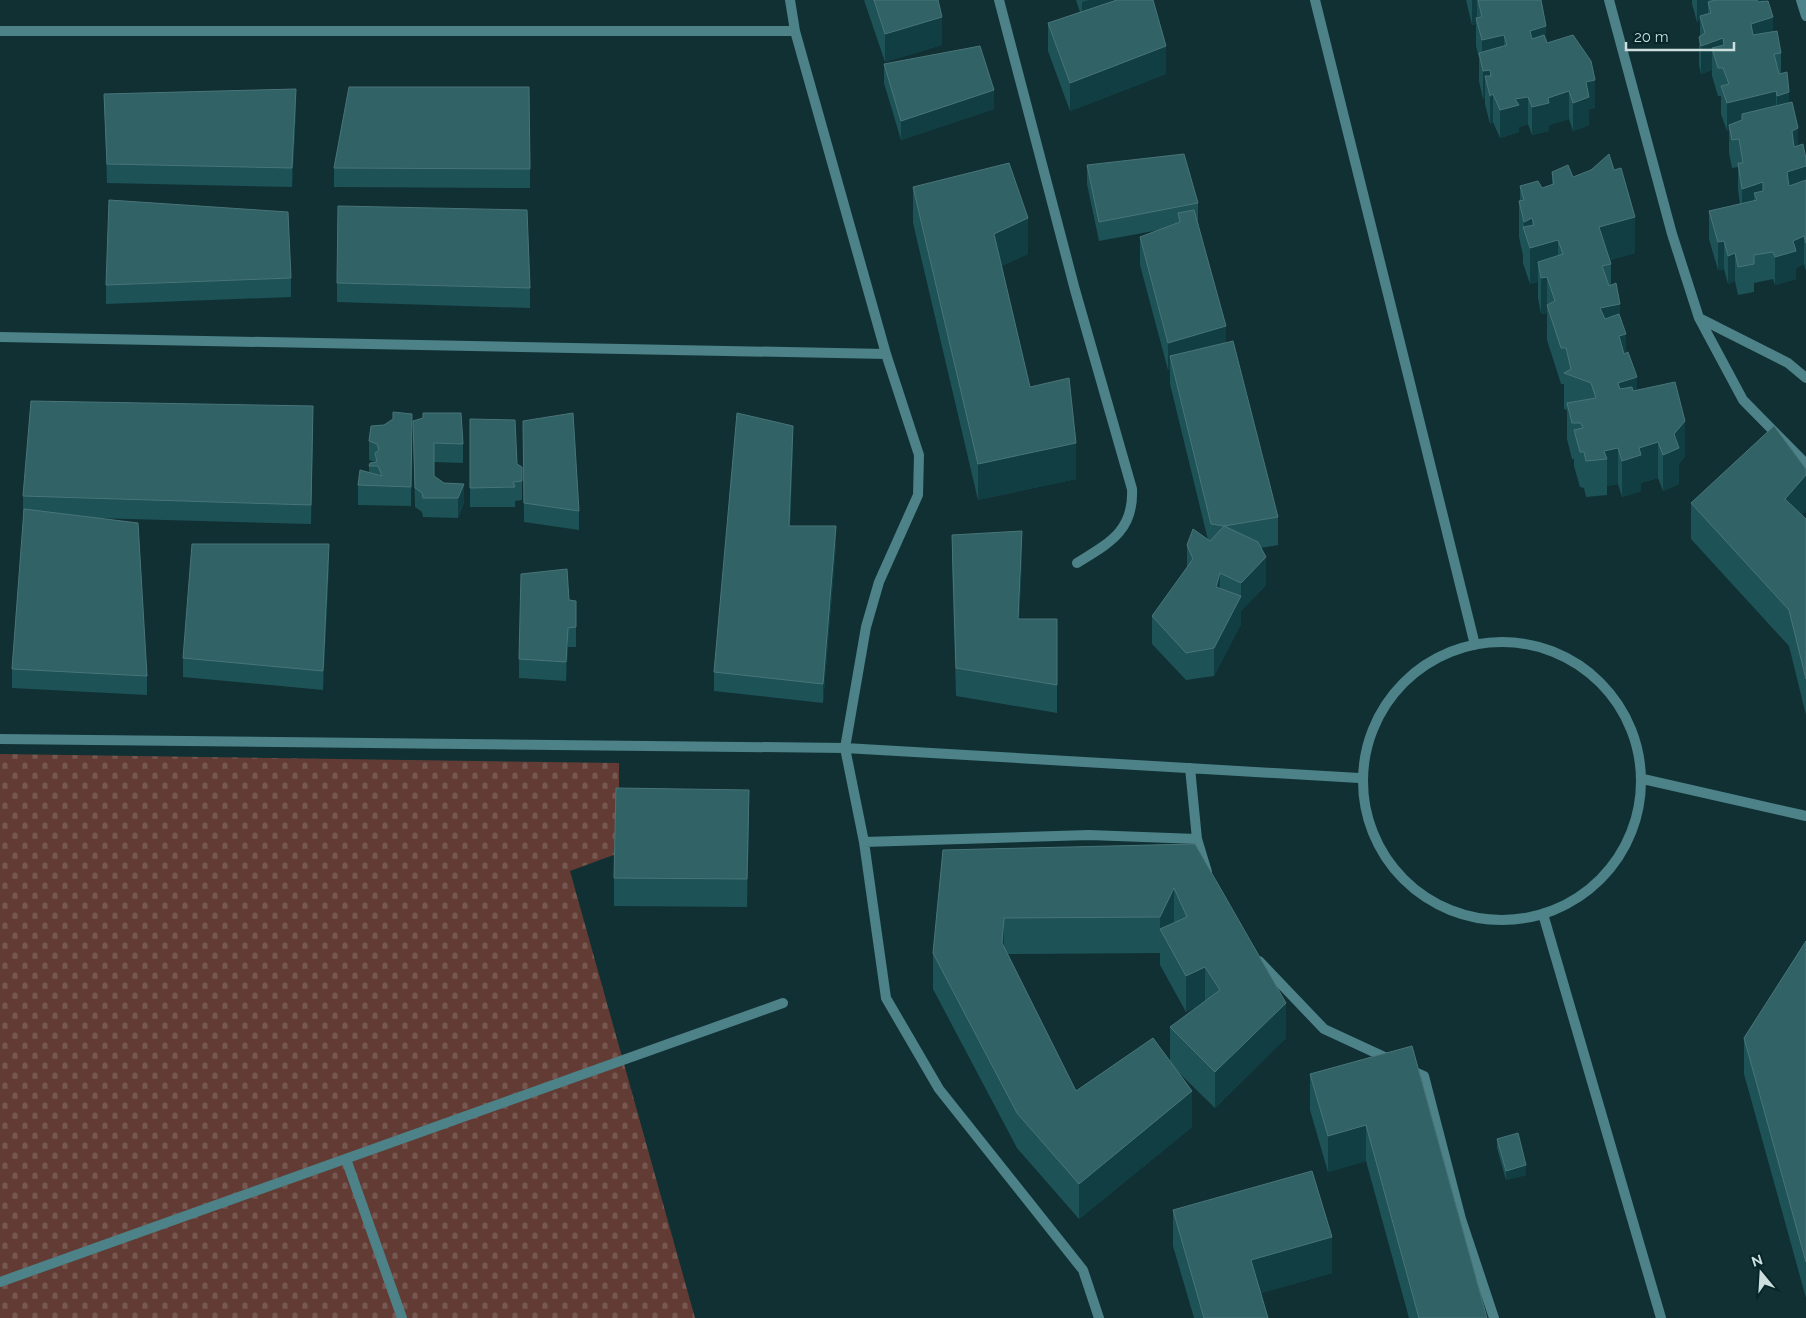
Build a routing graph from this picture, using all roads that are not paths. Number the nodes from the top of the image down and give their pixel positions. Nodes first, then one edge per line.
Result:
1 (790, 0) edge
2 (999, 0) edge
3 (1315, 0) edge
4 (1609, 0) edge
5 (1801, 0) edge
6 (1806, 16) edge
7 (0, 31) edge
8 (795, 31) junction
9 (1699, 318) junction
10 (0, 337) edge
11 (886, 354) junction
12 (1806, 378) edge
13 (1806, 464) edge
14 (1077, 563) dead end
15 (1475, 645) junction
16 (0, 739) edge
17 (845, 748) junction
18 (1190, 768) junction
19 (1359, 778) junction
20 (1643, 779) junction
21 (1806, 816) edge
22 (1197, 838) junction
23 (864, 842) junction
24 (1210, 879) edge
25 (1543, 914) junction
26 (1250, 952) edge
27 (783, 1004) dead end
28 (346, 1159) junction
29 (0, 1282) edge
30 (402, 1318) edge
31 (1099, 1318) edge
32 (1494, 1318) edge
33 (1661, 1318) edge

1 - 8 street
2 - 14 street
3 - 15 street
4 - 9 street
5 - 6 street
7 - 8 street
8 - 11 street
9 - 12 street
9 - 13 street
10 - 11 street
11 - 17 street
15 - 19 street
15 - 20 street
16 - 17 street
17 - 18 street
17 - 23 street
18 - 19 street
18 - 22 street
19 - 25 street
20 - 21 street
20 - 25 street
22 - 23 street
22 - 24 street
23 - 31 street
25 - 33 street
26 - 32 street
27 - 28 street
28 - 29 street
28 - 30 street

